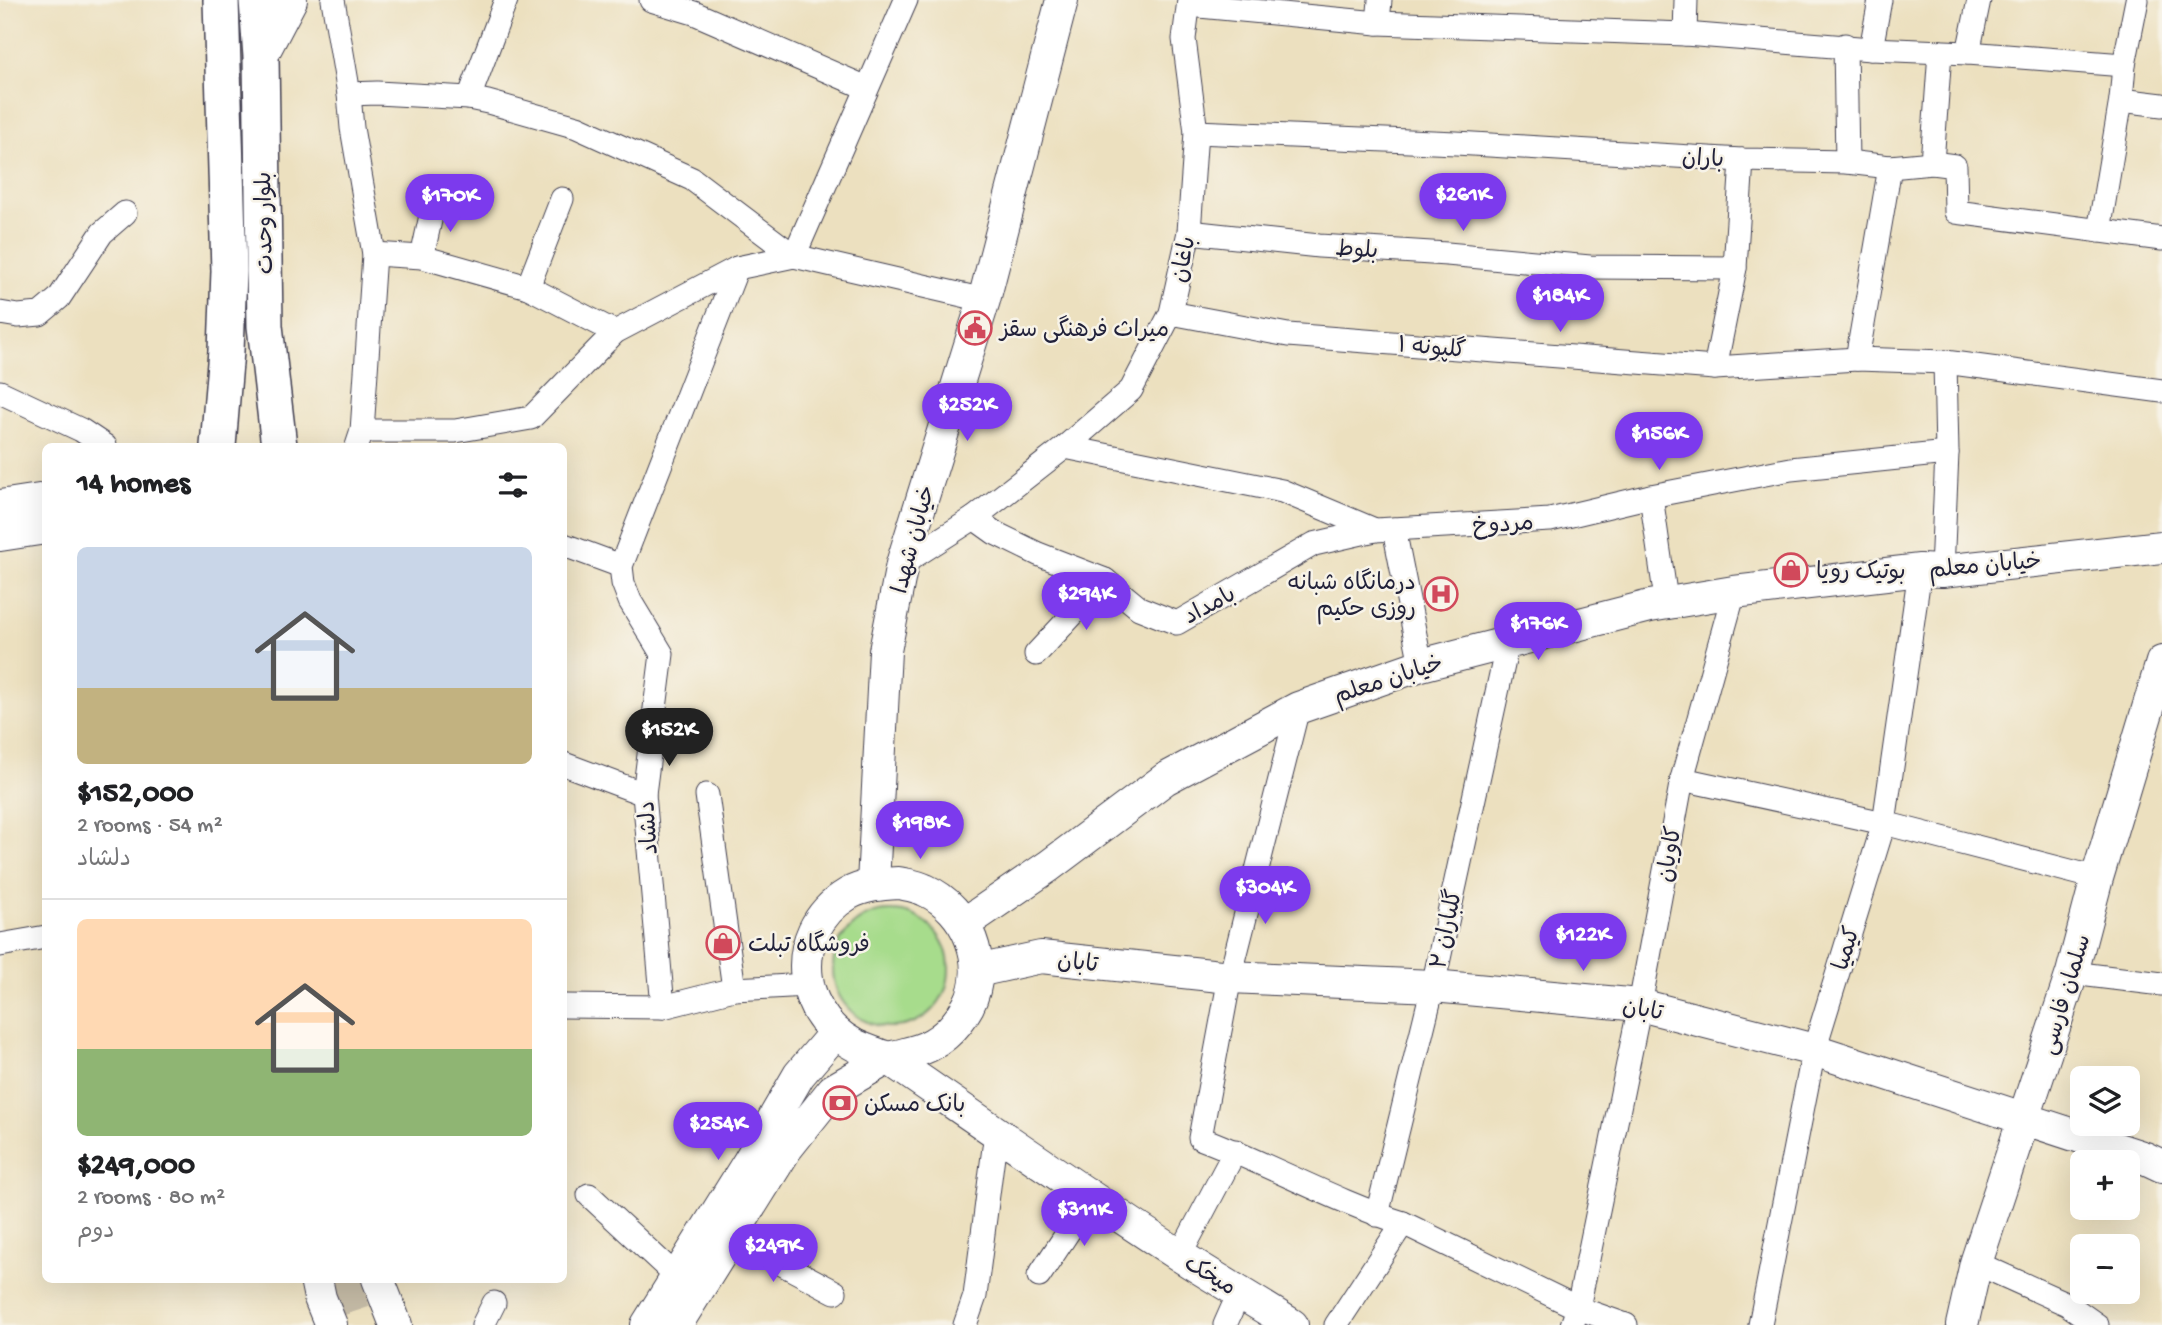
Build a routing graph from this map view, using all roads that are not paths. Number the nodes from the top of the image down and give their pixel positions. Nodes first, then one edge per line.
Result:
1 (221, 0) edge
2 (257, 0) edge
3 (290, 0) edge
4 (333, 0) edge
5 (506, 0) edge
6 (651, 0) edge
7 (906, 0) edge
8 (1062, 0) edge
9 (1380, 0) edge
10 (1686, 0) edge
11 (1880, 0) edge
12 (1979, 0) edge
13 (2137, 0) edge
14 (1189, 3) edge
15 (1378, 23) junction
16 (1685, 34) junction
17 (1845, 45) junction
18 (1871, 49) junction
19 (1940, 52) junction
20 (1968, 53) junction
21 (261, 57) junction
22 (2124, 65) junction
23 (867, 88) junction
24 (349, 94) junction
25 (468, 98) junction
26 (2122, 100) junction
27 (2162, 105) edge
28 (1196, 132) junction
29 (1742, 160) junction
30 (1847, 162) junction
31 (1932, 163) junction
32 (1890, 167) junction
33 (562, 199) dead end
34 (434, 202) dead end
35 (125, 213) dead end
36 (2099, 231) junction
37 (1189, 232) junction
38 (2162, 239) edge
39 (374, 254) junction
40 (794, 256) junction
41 (422, 257) junction
42 (737, 268) junction
43 (1735, 268) junction
44 (528, 287) junction
45 (984, 300) junction
46 (0, 313) edge
47 (1171, 313) junction
48 (615, 332) junction
49 (1857, 359) junction
50 (1945, 362) junction
51 (1716, 369) junction
52 (2162, 391) edge
53 (0, 392) edge
54 (360, 439) edge
55 (101, 443) edge
56 (218, 443) edge
57 (279, 443) edge
58 (1065, 447) junction
59 (1947, 453) junction
60 (1651, 496) junction
61 (42, 500) edge
62 (6, 505) edge
63 (974, 518) junction
64 (42, 529) edge
65 (1384, 529) junction
66 (0, 535) edge
67 (567, 546) edge
68 (2162, 547) edge
69 (902, 564) junction
70 (621, 566) junction
71 (1931, 570) junction
72 (1105, 580) junction
73 (1664, 586) dead end
74 (1734, 592) junction
75 (1508, 642) junction
76 (1036, 654) dead end
77 (2162, 662) edge
78 (1421, 665) junction
79 (1298, 708) junction
80 (567, 765) edge
81 (1682, 779) junction
82 (644, 794) junction
83 (707, 795) dead end
84 (1884, 823) junction
85 (2097, 878) junction
86 (873, 884) junction
87 (964, 923) junction
88 (42, 938) edge
89 (0, 945) edge
90 (977, 971) junction
91 (2073, 973) junction
92 (1230, 977) junction
93 (2162, 984) edge
94 (807, 985) junction
95 (1433, 986) junction
96 (734, 989) junction
97 (1640, 1005) junction
98 (567, 1006) edge
99 (663, 1007) junction
100 (835, 1033) junction
101 (1814, 1050) junction
102 (888, 1058) junction
103 (2025, 1118) junction
104 (996, 1132) junction
105 (1235, 1151) junction
106 (2162, 1166) edge
107 (589, 1195) dead end
108 (1092, 1196) junction
109 (1377, 1215) junction
110 (1404, 1223) junction
111 (731, 1237) junction
112 (1180, 1255) junction
113 (1976, 1263) junction
114 (1040, 1276) dead end
115 (677, 1277) junction
116 (317, 1283) edge
117 (380, 1283) edge
118 (1240, 1291) junction
119 (835, 1292) dead end
120 (494, 1303) dead end
121 (1575, 1316) edge
122 (331, 1325) edge
123 (396, 1325) edge
124 (483, 1325) edge
125 (648, 1325) edge
126 (676, 1325) edge
127 (965, 1325) edge
128 (1225, 1325) edge
129 (1292, 1325) edge
130 (1336, 1325) edge
131 (1626, 1325) edge
132 (1760, 1325) edge
133 (1962, 1325) edge
134 (2097, 1325) edge

1 - 56 main road, بلوار وحدت
2 - 21 main road, بلوار وحدت
3 - 21 street
4 - 24 street
5 - 25 street
6 - 23 street
7 - 23 street
8 - 45 street, خیابان شهدا
9 - 15 street
10 - 16 street
11 - 18 street
12 - 20 street
13 - 22 street
14 - 15 street
14 - 28 street, باغان
15 - 16 street
16 - 17 street
17 - 18 street
17 - 30 street
18 - 19 street
19 - 20 street
19 - 31 street
20 - 22 street
21 - 57 main road, بلوار وحدت
22 - 26 street
23 - 40 street
24 - 25 street
24 - 39 street
25 - 40 street
26 - 27 street
26 - 36 street
28 - 29 street, باران
28 - 37 street, باغان
29 - 30 street, باران
29 - 43 street
30 - 32 street, باران
31 - 32 street, باران
31 - 36 street
32 - 49 street
33 - 44 street
34 - 41 street
35 - 46 street
36 - 38 street
37 - 43 street, بلوط
37 - 47 street, باغان
39 - 41 street
39 - 54 street
40 - 42 street
40 - 45 street
41 - 44 street
42 - 48 street
42 - 70 street
43 - 51 street
44 - 48 street
45 - 69 street, خیابان شهدا
47 - 51 street, گلپونه ۱
47 - 58 street, باغان
48 - 54 street
49 - 50 street, گلپونه ۱
49 - 51 street, گلپونه ۱
50 - 52 street, گلپونه ۱
50 - 59 street, کیمیا
53 - 55 street
58 - 63 street, باغان
58 - 65 street, مردوخ
59 - 60 street, مردوخ
59 - 71 street, کیمیا
60 - 65 street, مردوخ
60 - 73 street
61 - 62 street
63 - 69 street
63 - 72 street, بامداد
64 - 66 street
65 - 72 street, بامداد
65 - 78 street
67 - 70 street
68 - 71 street, خیابان معلم
69 - 86 street, خیابان شهدا
70 - 82 street, دلشاد
71 - 74 street, خیابان معلم
71 - 84 street, کیمیا
72 - 76 street
74 - 75 street, خیابان معلم
74 - 81 street, کاویان
75 - 78 street, خیابان معلم
75 - 95 street, گلباران ۲
77 - 85 street, سلمان فارسی
78 - 79 street, خیابان معلم
79 - 87 street, خیابان معلم
79 - 92 street
80 - 82 street
81 - 84 street
81 - 97 street, کاویان
82 - 99 street, دلشاد
83 - 96 street
84 - 85 street
84 - 101 street, کیمیا
85 - 91 street, سلمان فارسی
86 - 87 street
86 - 94 street
87 - 90 street
88 - 89 street
90 - 92 street, تابان
90 - 102 street
91 - 93 street
91 - 103 street, سلمان فارسی
92 - 95 street, تابان
92 - 105 street
94 - 96 street
94 - 100 street
95 - 97 street, تابان
95 - 109 street, گلباران ۲
96 - 99 street
97 - 101 street, تابان
97 - 121 street, کاویان
98 - 99 street
100 - 102 street
100 - 115 street
101 - 103 street, تابان
101 - 132 street, کیمیا
102 - 104 street, میخک
102 - 111 street
103 - 106 street, تابان
103 - 113 street, سلمان فارسی
104 - 108 street, میخک
104 - 127 street
105 - 109 street
105 - 112 street
107 - 115 street
108 - 112 street, میخک
108 - 114 street
109 - 110 street
110 - 121 street
110 - 130 street
111 - 119 street
111 - 126 street
112 - 118 street, میخک
113 - 133 street, سلمان فارسی
113 - 134 street
115 - 125 street
116 - 122 street
117 - 123 street
118 - 128 street
118 - 129 street, میخک
120 - 124 street
121 - 131 street

